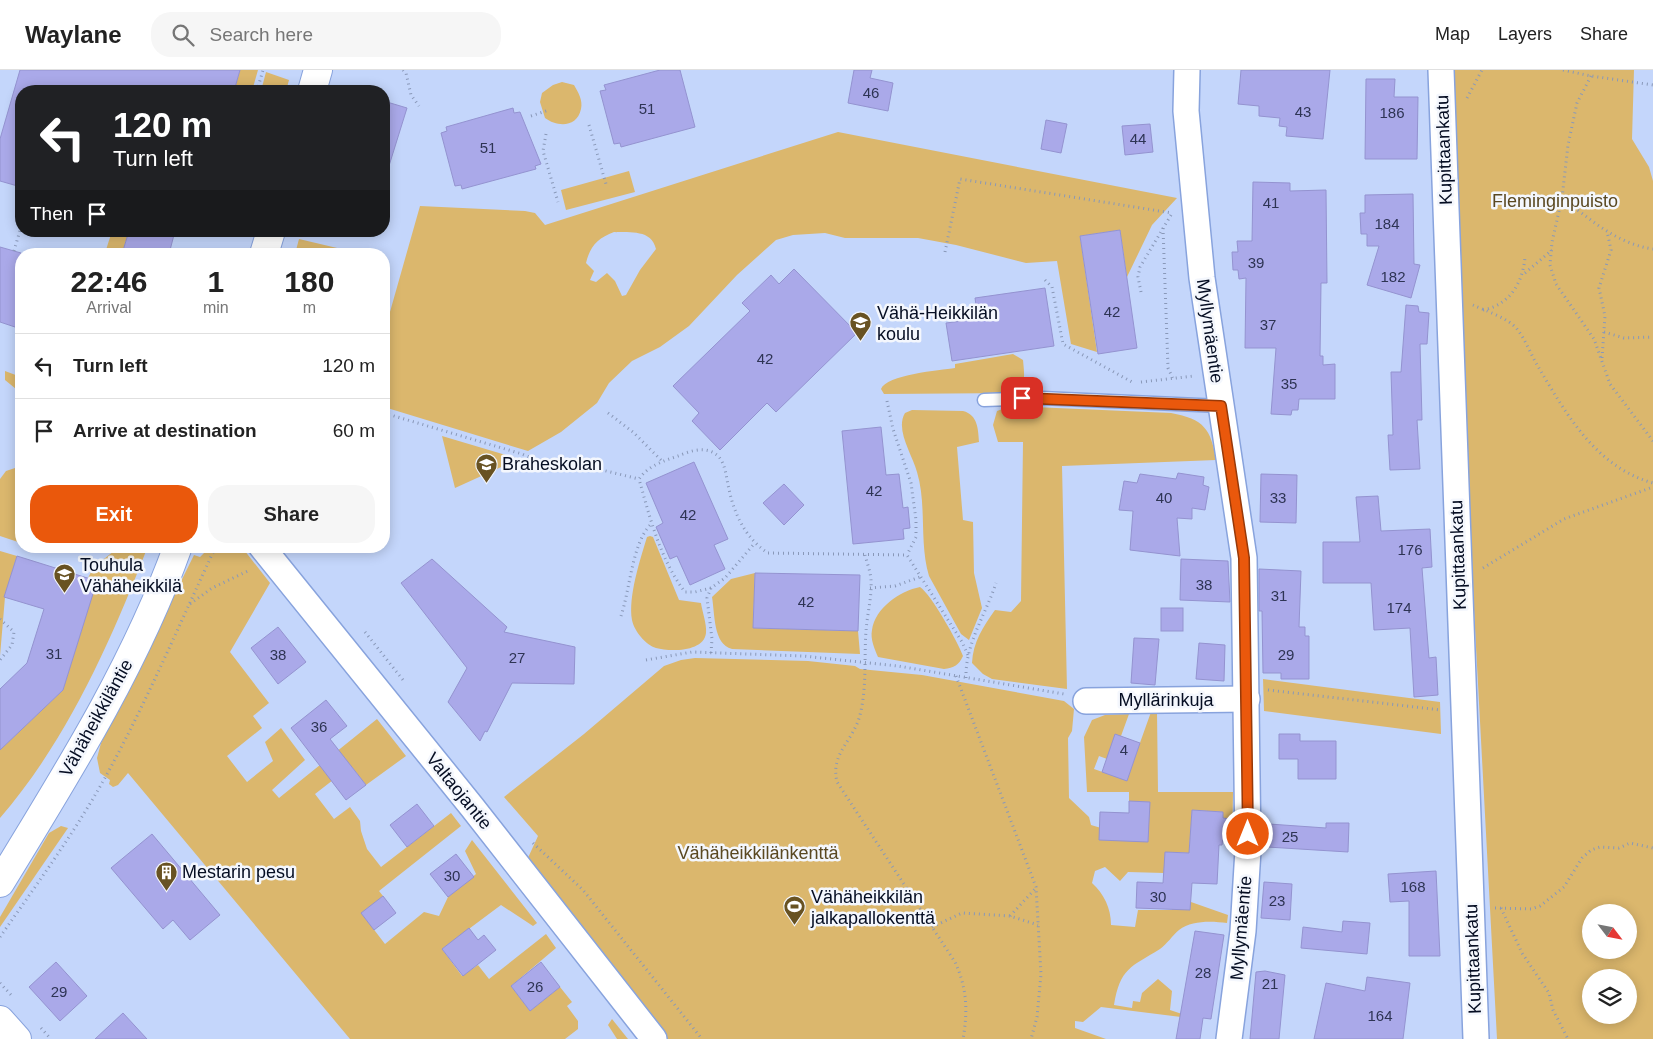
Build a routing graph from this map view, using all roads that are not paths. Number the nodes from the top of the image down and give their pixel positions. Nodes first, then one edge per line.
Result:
1 (318, 70) edge
2 (1187, 70) edge
3 (1441, 70) edge
4 (314, 85) edge
5 (984, 400) dead end
6 (1221, 406) junction
7 (175, 553) edge
8 (258, 558) edge
9 (1246, 694) junction
10 (1086, 701) road end
11 (0, 883) edge
12 (0, 1020) edge
13 (17, 1039) edge
14 (654, 1039) edge
15 (1229, 1039) edge
16 (1476, 1039) edge

1 - 4 street
2 - 6 street, Myllymäentie
3 - 16 street, Kupittaankatu
5 - 6 lane
6 - 9 street, Myllymäentie
7 - 11 street, Vähäheikkiläntie
8 - 14 street, Valtaojantie
9 - 10 street, Myllärinkuja
9 - 15 street, Myllymäentie
12 - 13 street

